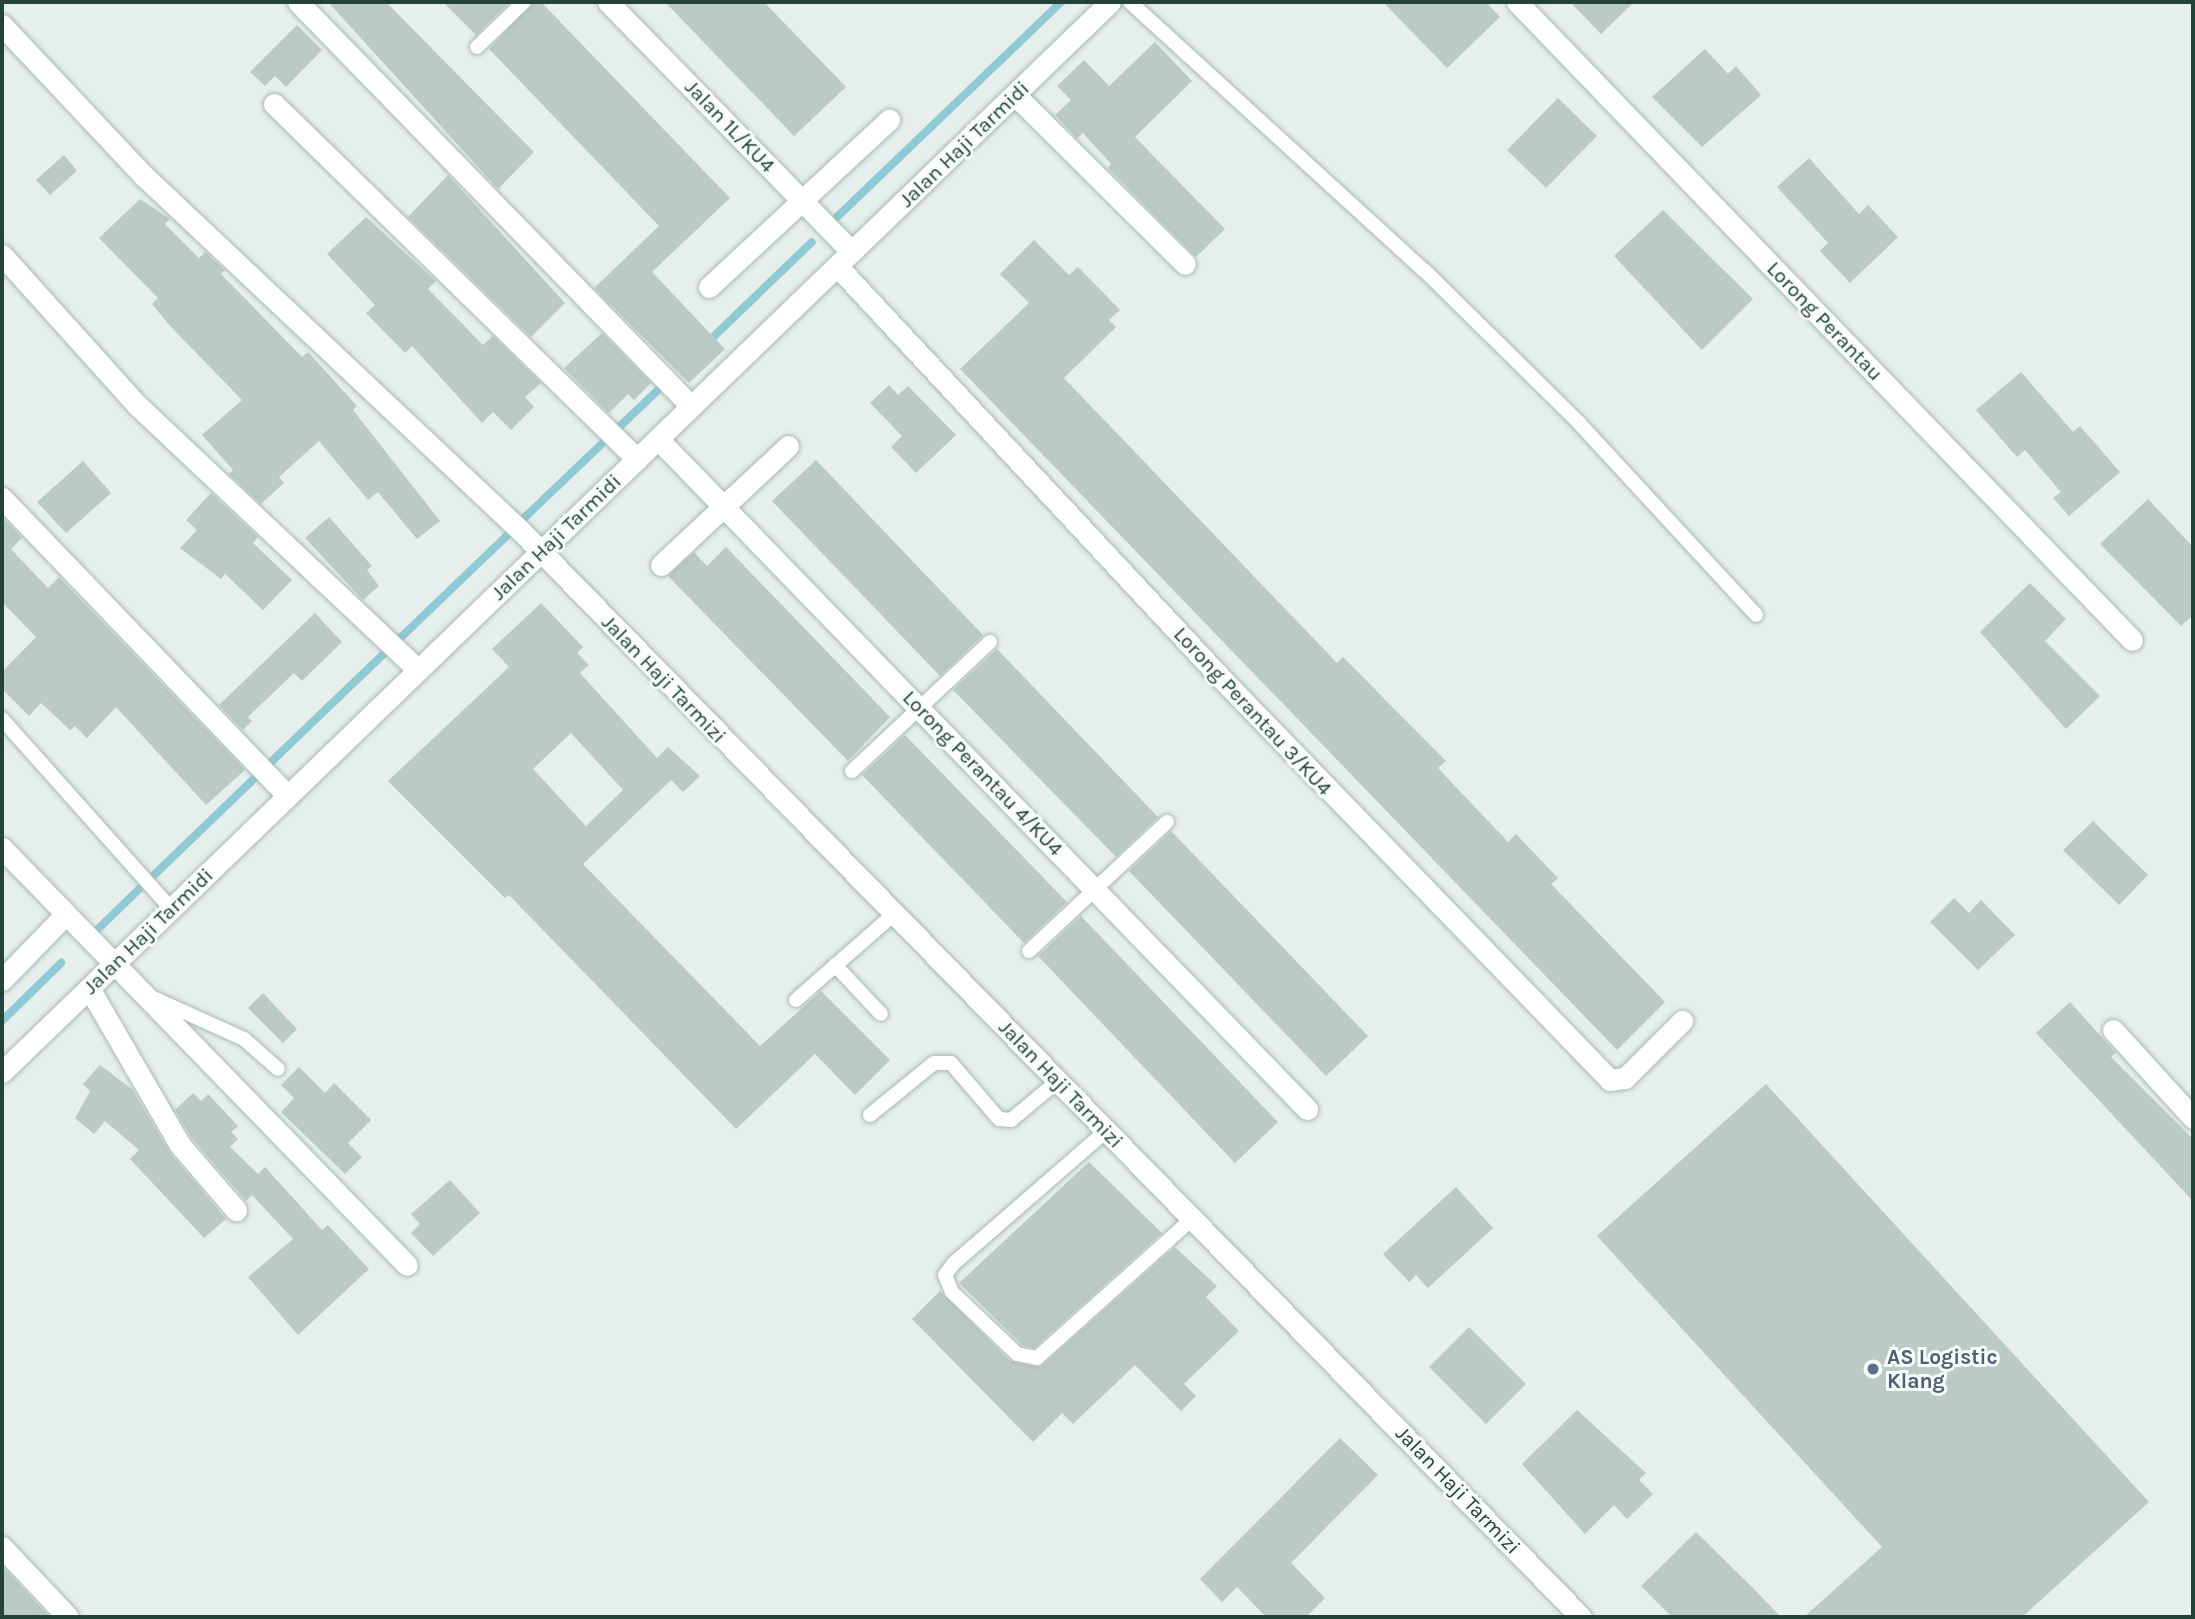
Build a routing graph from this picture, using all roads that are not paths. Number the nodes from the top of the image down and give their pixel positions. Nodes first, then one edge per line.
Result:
1 (298, 2) edge
2 (524, 2) edge
3 (608, 2) edge
4 (1110, 2) edge
5 (1130, 2) edge
6 (1517, 2) edge
7 (2, 24) edge
8 (477, 47) dead end
9 (1016, 96) junction
10 (274, 104) dead end
11 (889, 120) dead end
12 (805, 203) junction
13 (2, 255) edge
14 (844, 259) junction
15 (1185, 264) dead end
16 (709, 287) dead end
17 (691, 406) junction
18 (657, 439) junction
19 (788, 446) dead end
20 (637, 459) junction
21 (2, 498) edge
22 (724, 503) junction
23 (540, 553) junction
24 (661, 565) dead end
25 (1756, 615) dead end
26 (2132, 640) dead end
27 (990, 642) dead end
28 (418, 670) junction
29 (921, 708) junction
30 (2, 719) edge
31 (852, 771) dead end
32 (288, 796) junction
33 (1167, 822) dead end
34 (2, 848) edge
35 (1096, 890) junction
36 (171, 909) junction
37 (894, 914) junction
38 (65, 915) junction
39 (1030, 951) dead end
40 (116, 962) junction
41 (835, 965) junction
42 (2, 980) edge
43 (89, 988) junction
44 (145, 995) junction
45 (796, 1000) dead end
46 (881, 1014) dead end
47 (1682, 1021) dead end
48 (2113, 1030) dead end
49 (278, 1069) dead end
50 (2, 1072) edge
51 (1058, 1081) junction
52 (1307, 1109) dead end
53 (870, 1115) dead end
54 (2193, 1118) edge
55 (1107, 1130) junction
56 (236, 1210) dead end
57 (1193, 1218) junction
58 (407, 1265) dead end
59 (2, 1548) edge
60 (68, 1617) edge
61 (1581, 1617) edge

1 - 17 street
2 - 8 lane
3 - 12 street, Jalan 1L/KU4
4 - 9 street, Jalan Haji Tarmidi
5 - 25 lane
6 - 26 street, Lorong Perantau
7 - 23 street, Jalan Haji Tarmizi
9 - 14 street, Jalan Haji Tarmidi
9 - 15 street
10 - 20 street
11 - 12 street
12 - 14 street, Jalan 1L/KU4
12 - 16 street
13 - 28 street
14 - 17 street, Jalan Haji Tarmidi
14 - 47 street, Lorong Perantau 3/KU4
17 - 18 street, Jalan Haji Tarmidi
18 - 20 street, Jalan Haji Tarmidi
18 - 22 street, Lorong Perantau 4/KU4
19 - 22 street
20 - 23 street, Jalan Haji Tarmidi
21 - 32 street
22 - 24 street
22 - 29 street, Lorong Perantau 4/KU4
23 - 28 street, Jalan Haji Tarmidi
23 - 37 street, Jalan Haji Tarmizi
27 - 29 lane
28 - 32 street, Jalan Haji Tarmidi
29 - 31 lane
29 - 35 street, Lorong Perantau 4/KU4
30 - 36 lane
32 - 36 street, Jalan Haji Tarmidi
33 - 35 lane
34 - 38 street
35 - 39 lane
35 - 52 street, Lorong Perantau 4/KU4
36 - 40 street, Jalan Haji Tarmidi
37 - 41 lane
37 - 51 street, Jalan Haji Tarmizi
38 - 40 street
38 - 42 street
40 - 43 street, Jalan Haji Tarmidi
40 - 44 street
41 - 45 lane
41 - 46 lane
43 - 50 street, Jalan Haji Tarmidi
43 - 56 street
44 - 49 lane
44 - 58 street
48 - 54 street
51 - 53 lane
51 - 55 street, Jalan Haji Tarmizi
55 - 57 street, Jalan Haji Tarmizi
55 - 57 lane
57 - 61 street, Jalan Haji Tarmizi
59 - 60 street

